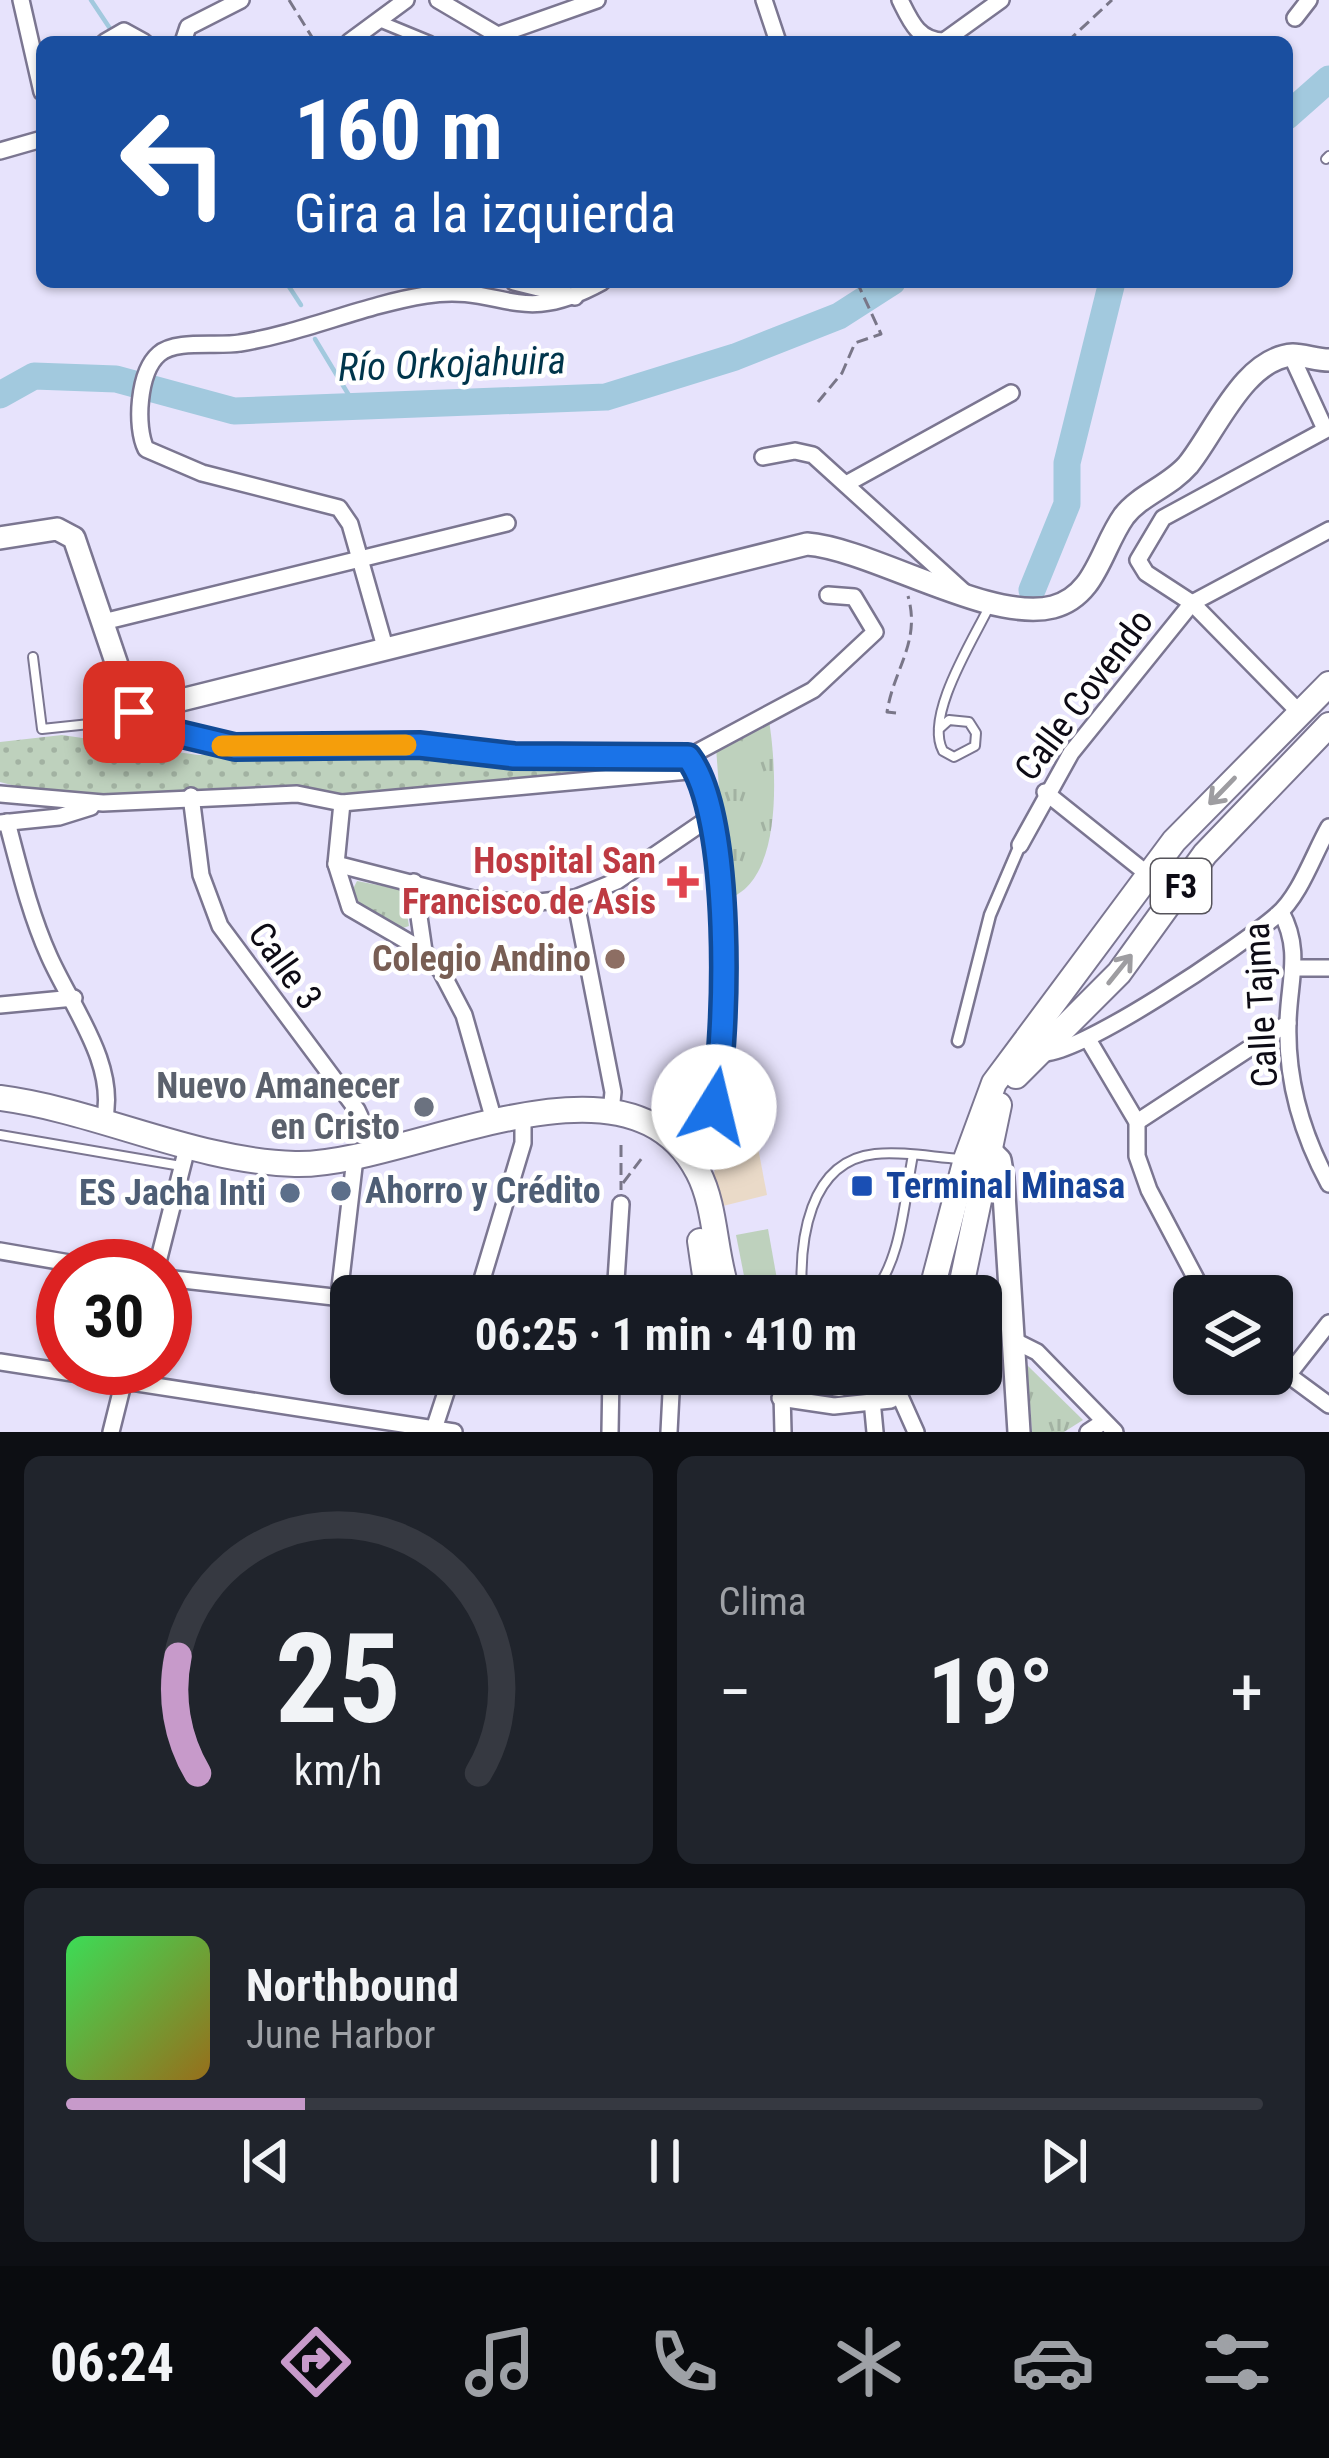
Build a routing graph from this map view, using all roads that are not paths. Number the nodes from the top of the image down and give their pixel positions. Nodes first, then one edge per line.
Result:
1 (21, 0) edge
2 (241, 0) edge
3 (406, 0) edge
4 (438, 0) edge
5 (597, 0) edge
6 (764, 0) edge
7 (899, 0) edge
8 (1001, 0) edge
9 (1309, 0) edge
10 (1294, 19) dead end
11 (379, 21) junction
12 (185, 36) edge
13 (358, 36) edge
14 (415, 36) edge
15 (494, 36) edge
16 (510, 36) edge
17 (776, 36) edge
18 (927, 36) edge
19 (950, 36) edge
20 (36, 66) edge
21 (36, 141) edge
22 (0, 151) edge
23 (538, 288) edge
24 (591, 288) edge
25 (574, 297) junction
26 (1291, 355) junction
27 (1329, 360) edge
28 (1011, 393) dead end
29 (1327, 429) edge
30 (763, 457) dead end
31 (846, 484) junction
32 (508, 523) dead end
33 (1329, 530) edge
34 (0, 538) edge
35 (358, 558) junction
36 (963, 591) junction
37 (828, 595) dead end
38 (993, 601) junction
39 (1192, 602) junction
40 (103, 622) junction
41 (385, 647) junction
42 (33, 657) dead end
43 (1329, 683) edge
44 (134, 712) junction
45 (1300, 713) junction
46 (939, 729) junction
47 (1325, 729) edge
48 (693, 764) junction
49 (1045, 793) junction
50 (0, 794) edge
51 (191, 796) junction
52 (104, 802) junction
53 (342, 802) junction
54 (712, 816) junction
55 (3, 822) edge
56 (1329, 827) edge
57 (1020, 845) joint
58 (337, 864) junction
59 (1150, 875) junction
60 (414, 882) junction
61 (1175, 894) junction
62 (575, 898) junction
63 (1281, 912) junction
64 (424, 951) junction
65 (1294, 968) junction
66 (1329, 968) edge
67 (74, 998) junction
68 (0, 1005) edge
69 (1288, 1023) junction
70 (958, 1041) dead end
71 (1089, 1041) junction
72 (1032, 1047) junction
73 (0, 1098) edge
74 (611, 1112) junction
75 (523, 1115) junction
76 (104, 1121) junction
77 (1137, 1122) junction
78 (495, 1124) junction
79 (0, 1135) edge
80 (977, 1154) junction
81 (185, 1155) junction
82 (365, 1155) junction
83 (913, 1155) junction
84 (697, 1170) junction
85 (1329, 1184) edge
86 (621, 1204) road end
87 (164, 1239) edge
88 (0, 1251) edge
89 (36, 1257) edge
90 (348, 1275) edge
91 (483, 1275) edge
92 (616, 1275) edge
93 (708, 1275) edge
94 (709, 1275) edge
95 (804, 1275) edge
96 (885, 1275) edge
97 (937, 1275) edge
98 (963, 1275) edge
99 (1194, 1275) edge
100 (192, 1282) edge
101 (330, 1296) edge
102 (1329, 1323) edge
103 (1015, 1341) junction
104 (0, 1363) edge
105 (36, 1367) edge
106 (1293, 1369) edge
107 (1293, 1379) edge
108 (192, 1388) edge
109 (120, 1395) edge
110 (445, 1395) edge
111 (611, 1395) edge
112 (671, 1395) edge
113 (782, 1395) edge
114 (811, 1395) edge
115 (898, 1395) edge
116 (899, 1395) edge
117 (872, 1400) junction
118 (1329, 1405) edge
119 (1109, 1427) edge
120 (434, 1430) edge
121 (111, 1432) edge
122 (454, 1432) edge
123 (610, 1432) edge
124 (669, 1432) edge
125 (783, 1432) edge
126 (875, 1432) edge
127 (916, 1432) edge
128 (1019, 1432) edge
129 (1088, 1432) edge

1 - 20 street
2 - 12 street
3 - 11 street
4 - 15 street
5 - 16 street
6 - 17 street
7 - 18 street
8 - 19 street
9 - 10 street
11 - 13 street
11 - 14 street
21 - 22 street
23 - 25 street
24 - 25 street
25 - 35 street
26 - 27 main road
26 - 29 street
26 - 38 main road
28 - 31 street
29 - 39 street
30 - 31 street
31 - 36 street
32 - 35 street
33 - 39 street, Calle Covendo
34 - 40 main road
35 - 40 street
35 - 41 street
36 - 38 main road
36 - 41 main road
37 - 48 street
38 - 46 lane
39 - 45 street
39 - 49 street, Calle Covendo
40 - 44 main road
41 - 44 main road
42 - 44 lane
43 - 45 main road, F3
44 - 48 street
45 - 47 main road
45 -> 59 main road, F3
46 - 46 lane
47 - 61 main road, F3
48 - 53 street
48 - 54 street
49 - 57 street, Calle Covendo
49 - 59 street
50 - 52 street
51 - 52 street
51 - 53 street
51 - 82 street, Calle 3
52 - 55 street
53 - 58 street
54 - 62 street
54 - 84 street
55 - 67 street
56 - 63 street, Calle Tajma
57 - 70 street, Calle Covendo
58 - 60 street
58 - 64 street
59 - 61 main road
59 - 72 main road, F3
60 - 62 street
60 - 64 street
72 -> 61 main road, F3
62 - 74 street
63 - 65 street, Calle Tajma
63 - 71 street
64 - 78 street
65 - 66 street
65 - 69 street, Calle Tajma
67 - 68 street
67 - 76 street
69 - 77 street
69 - 85 street, Calle Tajma
71 - 72 street
71 - 77 street
72 - 80 main road, F3
73 - 76 main road
74 - 75 main road
74 - 84 main road
74 - 93 main road
75 - 78 main road
75 - 91 street
76 - 81 main road
77 - 99 street
78 - 82 main road
79 - 81 lane
80 - 83 lane
80 - 97 main road, F3
80 - 98 main road
80 - 103 main road
81 - 82 main road
81 - 87 street
82 - 90 street
83 - 95 lane
83 - 96 lane
84 - 94 main road
86 - 92 street
88 - 89 street
100 - 101 street
102 - 106 street
103 - 119 street
103 - 128 main road
104 - 105 street
107 - 118 street
108 - 120 street
109 - 121 street
110 - 120 street
111 - 123 street
112 - 124 street
113 - 125 street
114 - 117 street
115 - 117 street
116 - 127 street
117 - 126 street
119 - 129 street
120 - 122 street

